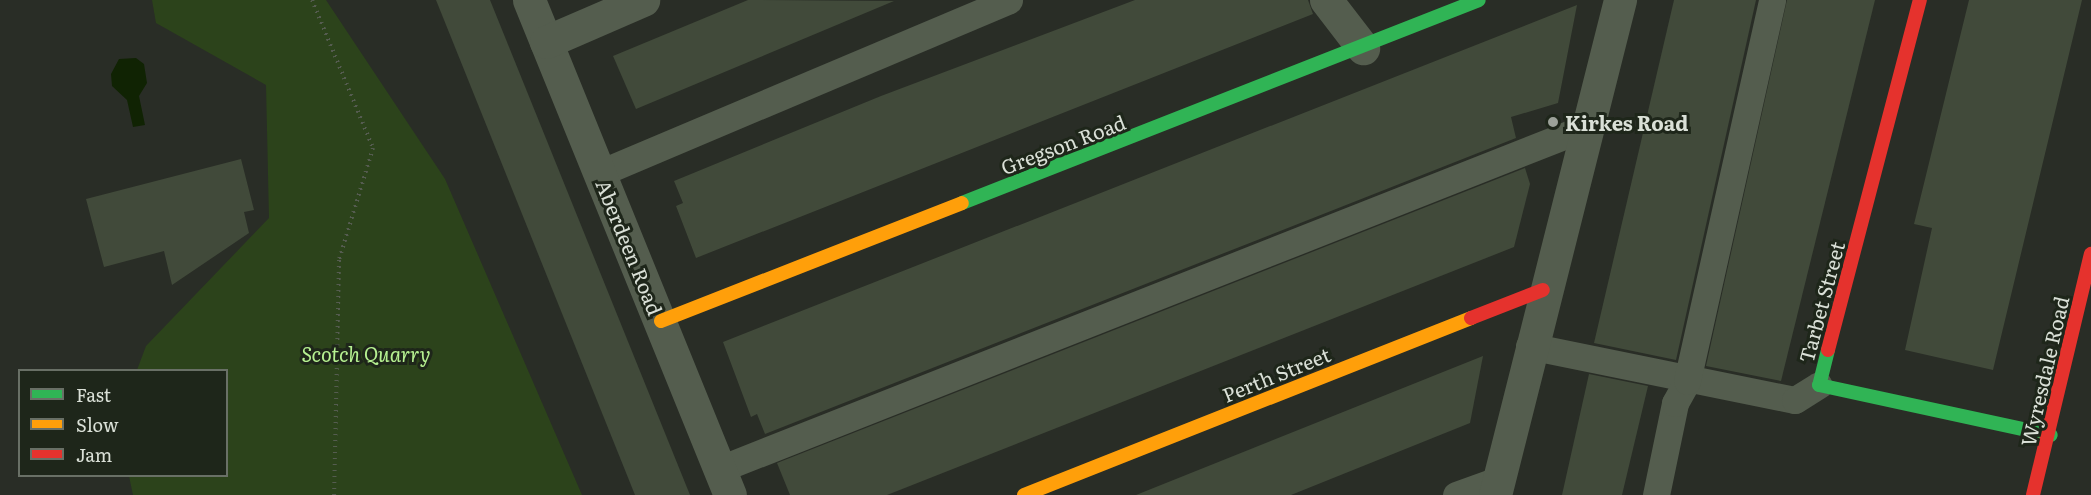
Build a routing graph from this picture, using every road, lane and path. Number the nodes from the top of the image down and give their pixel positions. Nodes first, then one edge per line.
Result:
1 (312, 0) edge
2 (529, 0) edge
3 (643, 0) edge
4 (1009, 0) edge
5 (1326, 0) edge
6 (1479, 0) edge
7 (1620, 0) edge
8 (1772, 0) edge
9 (1920, 0) edge
10 (546, 42) junction
11 (1363, 48) junction
12 (1589, 126) junction
13 (600, 172) junction
14 (2091, 254) edge
15 (1543, 290) junction
16 (661, 321) junction
17 (1530, 346) junction
18 (1687, 381) junction
19 (1820, 385) junction
20 (2051, 435) junction
21 (725, 482) edge
22 (1496, 487) edge
23 (333, 495) edge
24 (1023, 495) edge
25 (1456, 495) edge
26 (1656, 495) edge
27 (2033, 495) edge

1 - 23 path
2 - 10 street, Aberdeen Road
3 - 10 street
4 - 13 lane
5 - 11 street
6 - 11 street, Gregson Road
7 - 12 street
8 - 18 lane
9 - 19 street, Tarbet Street
10 - 13 street, Aberdeen Road
11 - 16 street, Gregson Road
12 - 15 street
12 - 21 lane
13 - 16 street, Aberdeen Road
14 - 20 street, Wyresdale Road
15 - 17 street
15 - 24 street, Perth Street
16 - 21 street, Aberdeen Road
17 - 18 lane
17 - 22 street
18 - 19 lane
18 - 26 lane
19 - 20 street, Tarbet Street
20 - 27 street, Wyresdale Road
22 - 25 lane

